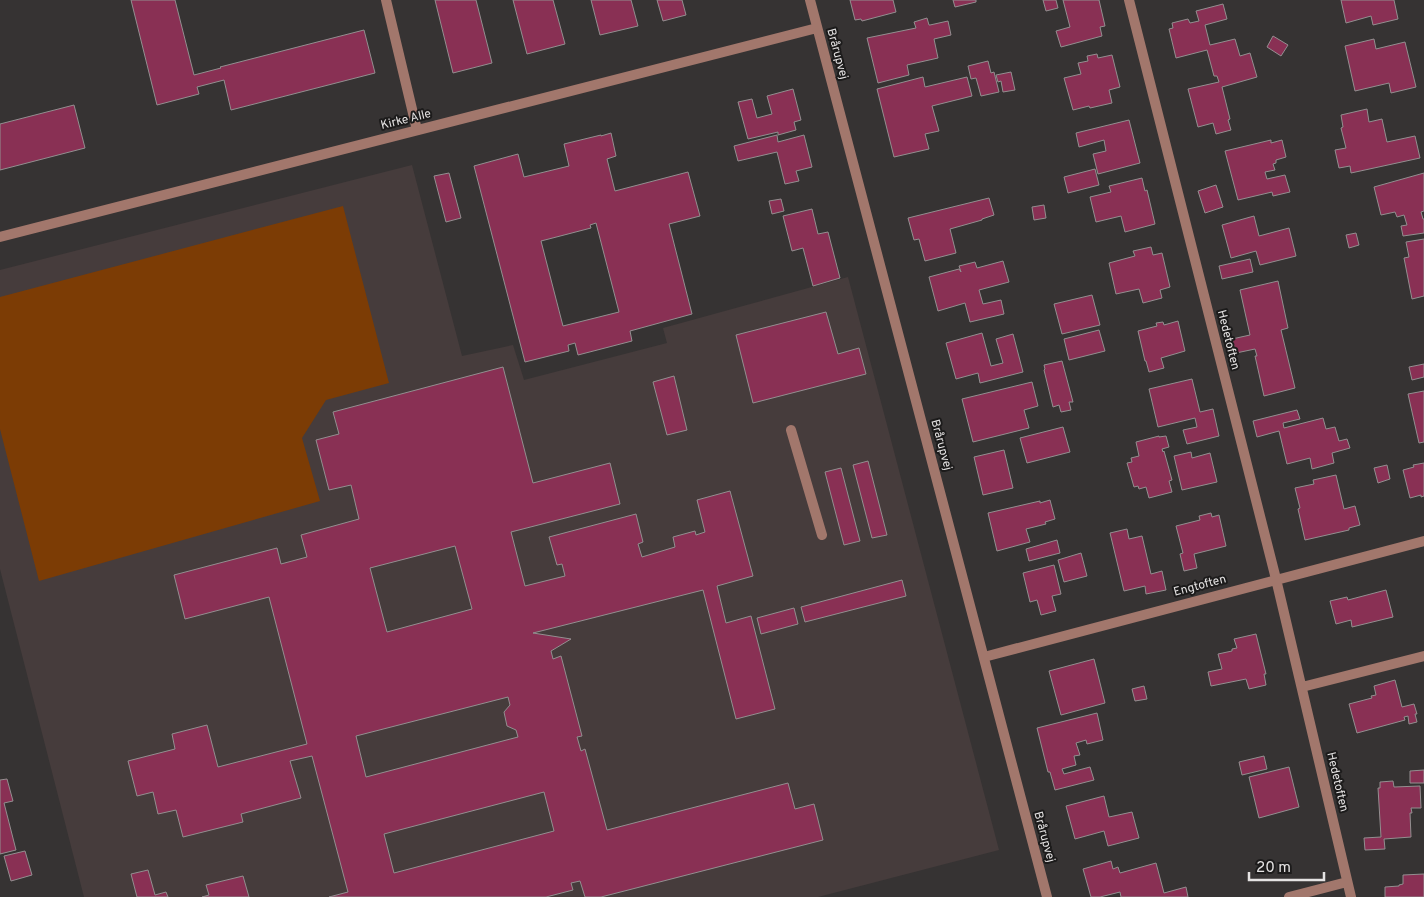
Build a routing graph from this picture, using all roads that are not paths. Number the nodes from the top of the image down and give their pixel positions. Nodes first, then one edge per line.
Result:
1 (386, 0) edge
2 (810, 0) edge
3 (1129, 0) edge
4 (817, 28) junction
5 (417, 130) junction
6 (0, 237) edge
7 (791, 430) dead end
8 (822, 535) dead end
9 (1424, 541) edge
10 (1276, 579) junction
11 (1424, 656) edge
12 (984, 657) junction
13 (1302, 686) junction
14 (1348, 882) junction
15 (1047, 897) edge
16 (1289, 897) edge
17 (1351, 897) edge

1 - 5 street
2 - 4 street, Brårupvej
3 - 10 street, Hedetoften
4 - 5 street, Kirke Alle
4 - 12 street, Brårupvej
5 - 6 street, Kirke Alle
7 - 8 street
9 - 10 street, Engtoften
10 - 12 street, Engtoften
10 - 13 street, Hedetoften
11 - 13 street
12 - 15 street, Brårupvej
13 - 14 street, Hedetoften
14 - 16 street
14 - 17 street, Hedetoften

